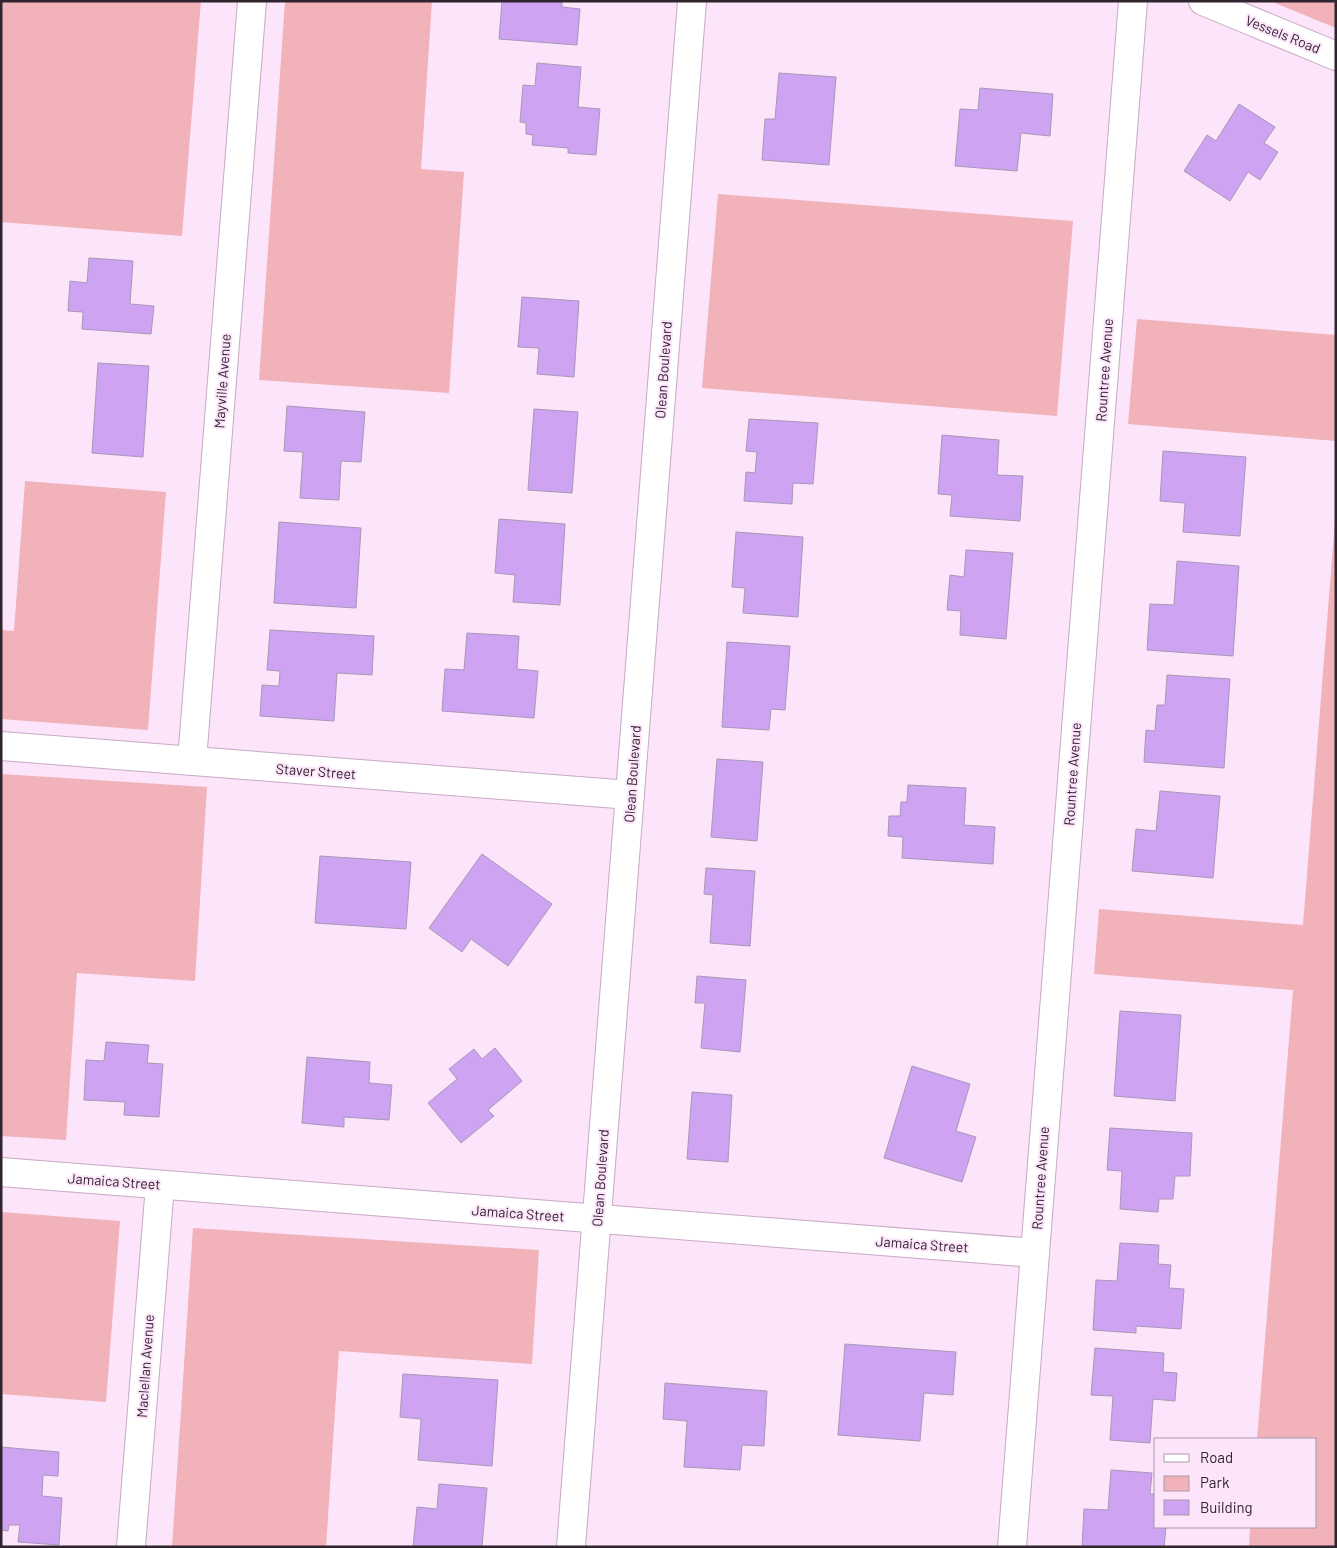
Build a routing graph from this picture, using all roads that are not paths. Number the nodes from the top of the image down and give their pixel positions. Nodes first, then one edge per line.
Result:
1 (252, 1) edge
2 (692, 1) edge
3 (1133, 1) edge
4 (1203, 1) edge
5 (1336, 56) edge
6 (1, 746) edge
7 (192, 761) junction
8 (630, 795) junction
9 (1, 1172) edge
10 (160, 1185) junction
11 (597, 1219) junction
12 (1035, 1253) junction
13 (131, 1547) edge
14 (571, 1547) edge
15 (1012, 1547) edge

1 - 7 street, Mayville Avenue
2 - 8 street, Olean Boulevard
3 - 12 street, Rountree Avenue
4 - 5 street, Vessels Road
6 - 7 street, Staver Street
7 - 8 street, Staver Street
8 - 11 street, Olean Boulevard
9 - 10 street, Jamaica Street
10 - 11 street, Jamaica Street
10 - 13 street, Maclellan Avenue
11 - 12 street, Jamaica Street
11 - 14 street, Olean Boulevard
12 - 15 street, Rountree Avenue

